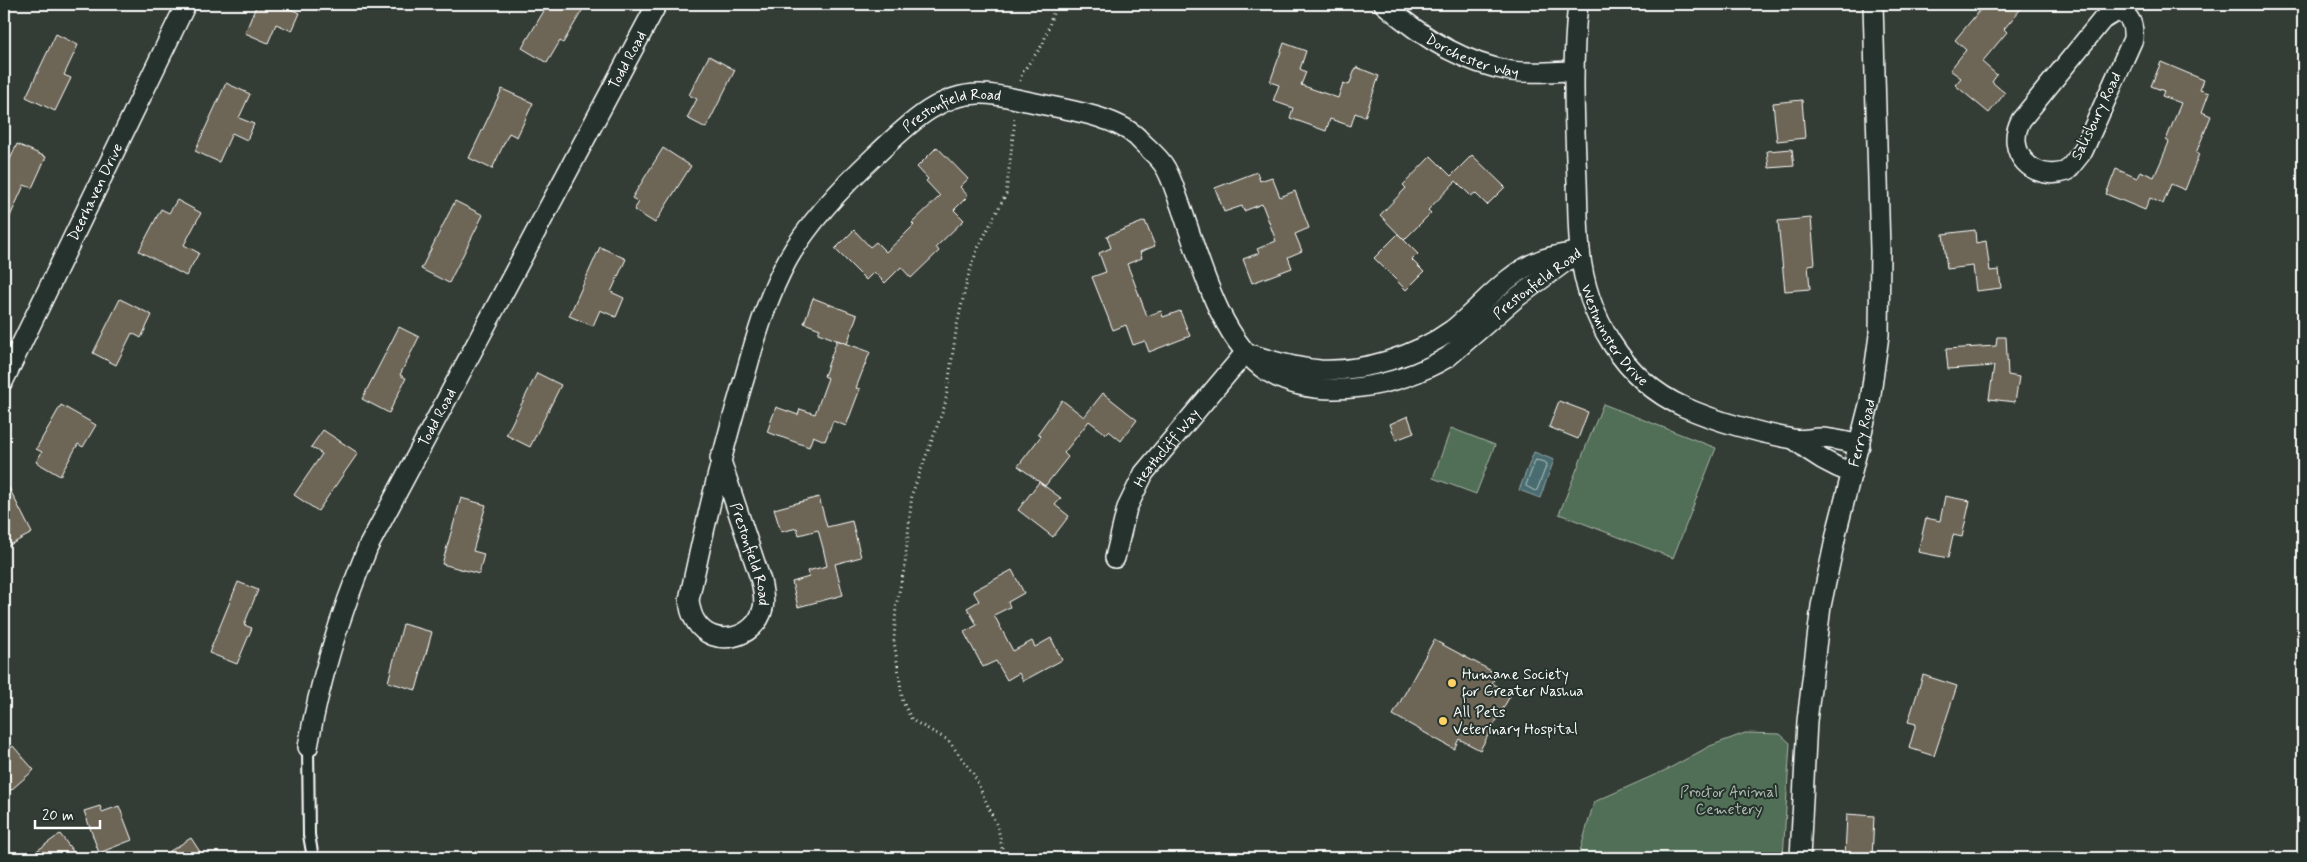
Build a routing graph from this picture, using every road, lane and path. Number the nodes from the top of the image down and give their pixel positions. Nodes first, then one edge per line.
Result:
1 (186, 4) edge
2 (657, 4) edge
3 (1056, 4) edge
4 (1384, 4) edge
5 (1578, 4) edge
6 (1873, 4) edge
7 (2118, 7) edge
8 (1573, 71) junction
9 (1015, 99) junction
10 (1580, 251) junction
11 (1245, 353) junction
12 (4, 380) edge
13 (1795, 440) junction
14 (1860, 445) junction
15 (720, 458) junction
16 (1852, 473) junction
17 (1115, 558) dead end
18 (308, 747) joint
19 (313, 858) edge
20 (1004, 858) edge
21 (1800, 858) edge

1 - 12 street, Deerhaven Drive
2 - 18 street, Todd Road
3 - 9 path
4 - 8 street, Dorchester Way
5 - 8 street, Westminster Drive
6 - 14 street, Ferry Road
7 - 7 street, Salisbury Road
8 - 10 street, Westminster Drive
9 - 11 street, Prestonfield Road
9 - 15 street, Prestonfield Road
9 - 20 path
10 - 11 street, Prestonfield Road
10 - 13 street, Westminster Drive
11 - 17 street, Heathcliff Way
13 - 14 street, Westminster Drive
13 - 16 street, Westminster Drive
14 - 16 street, Ferry Road
15 - 15 street, Prestonfield Road
16 - 21 street, Ferry Road
18 - 19 lane, Todd Road

